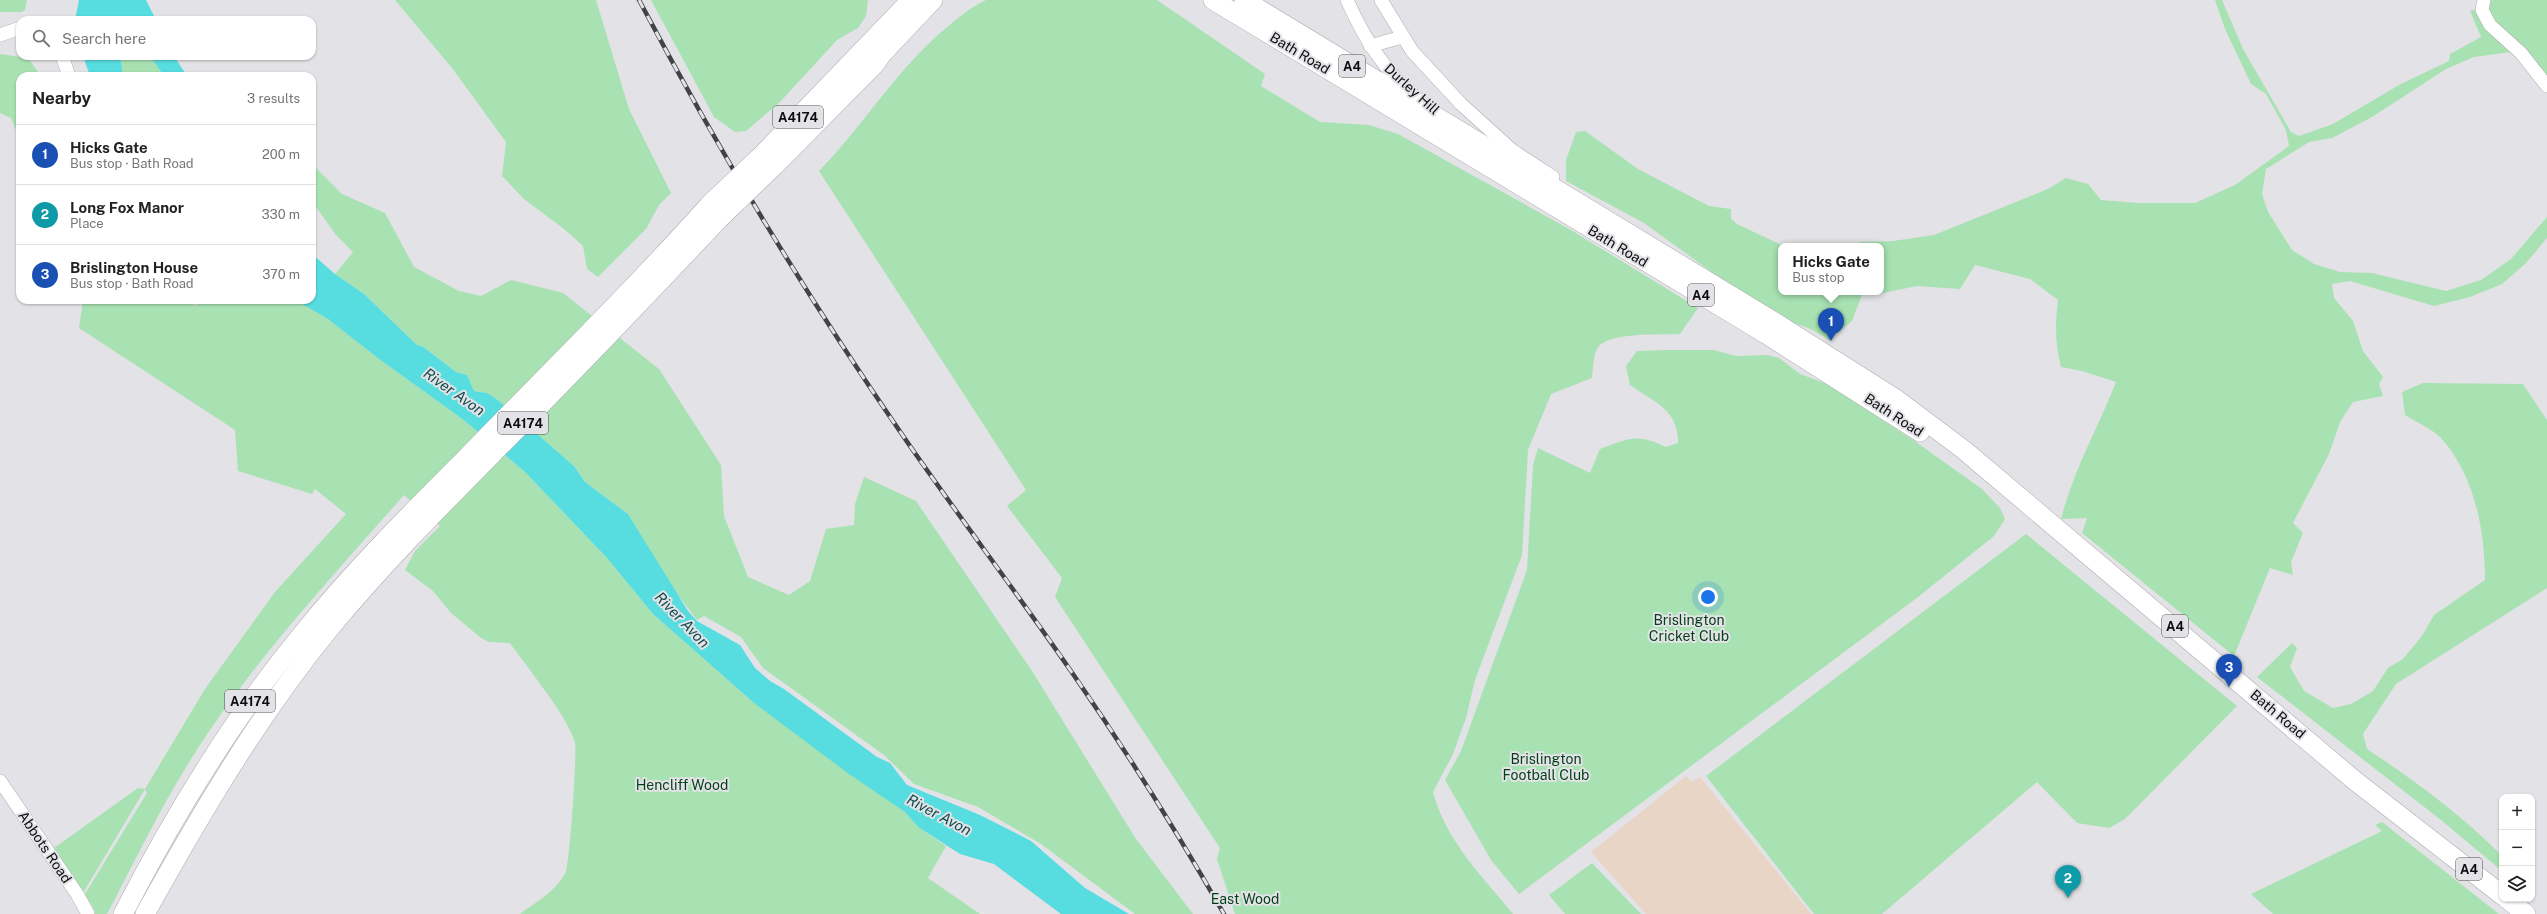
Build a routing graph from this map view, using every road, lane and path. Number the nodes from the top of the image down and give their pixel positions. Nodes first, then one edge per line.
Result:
1 (911, 0) edge
2 (933, 0) edge
3 (944, 0) edge
4 (1213, 0) edge
5 (1244, 0) edge
6 (1347, 0) edge
7 (1381, 0) edge
8 (2484, 0) edge
9 (16, 29) edge
10 (0, 35) edge
11 (1402, 37) junction
12 (1370, 46) junction
13 (882, 54) junction
14 (63, 60) edge
15 (68, 72) edge
16 (2547, 86) edge
17 (1460, 131) junction
18 (768, 161) junction
19 (1553, 177) dead end
20 (1770, 328) junction
21 (417, 518) junction
22 (0, 781) edge
23 (2499, 893) edge
24 (2511, 902) edge
25 (88, 914) edge
26 (122, 914) edge
27 (144, 914) edge
28 (2526, 914) edge

1 - 18 highway, A4174
2 - 13 highway, A4174
3 - 13 highway
4 - 20 highway, Bath Road / A4
5 - 17 highway, Bath Road / A4
6 - 12 street, Durley Hill
7 - 11 street
8 - 16 street
9 - 10 street
11 - 12 street
11 - 19 street
12 - 17 street, Durley Hill
13 - 18 highway, A4174
14 - 15 street
17 - 20 highway, Bath Road / A4
18 - 21 highway, A4174, bridge
20 - 23 highway, Bath Road / A4
21 - 26 highway, A4174
21 - 27 highway, A4174
22 - 25 street, Abbots Road
24 - 28 highway

